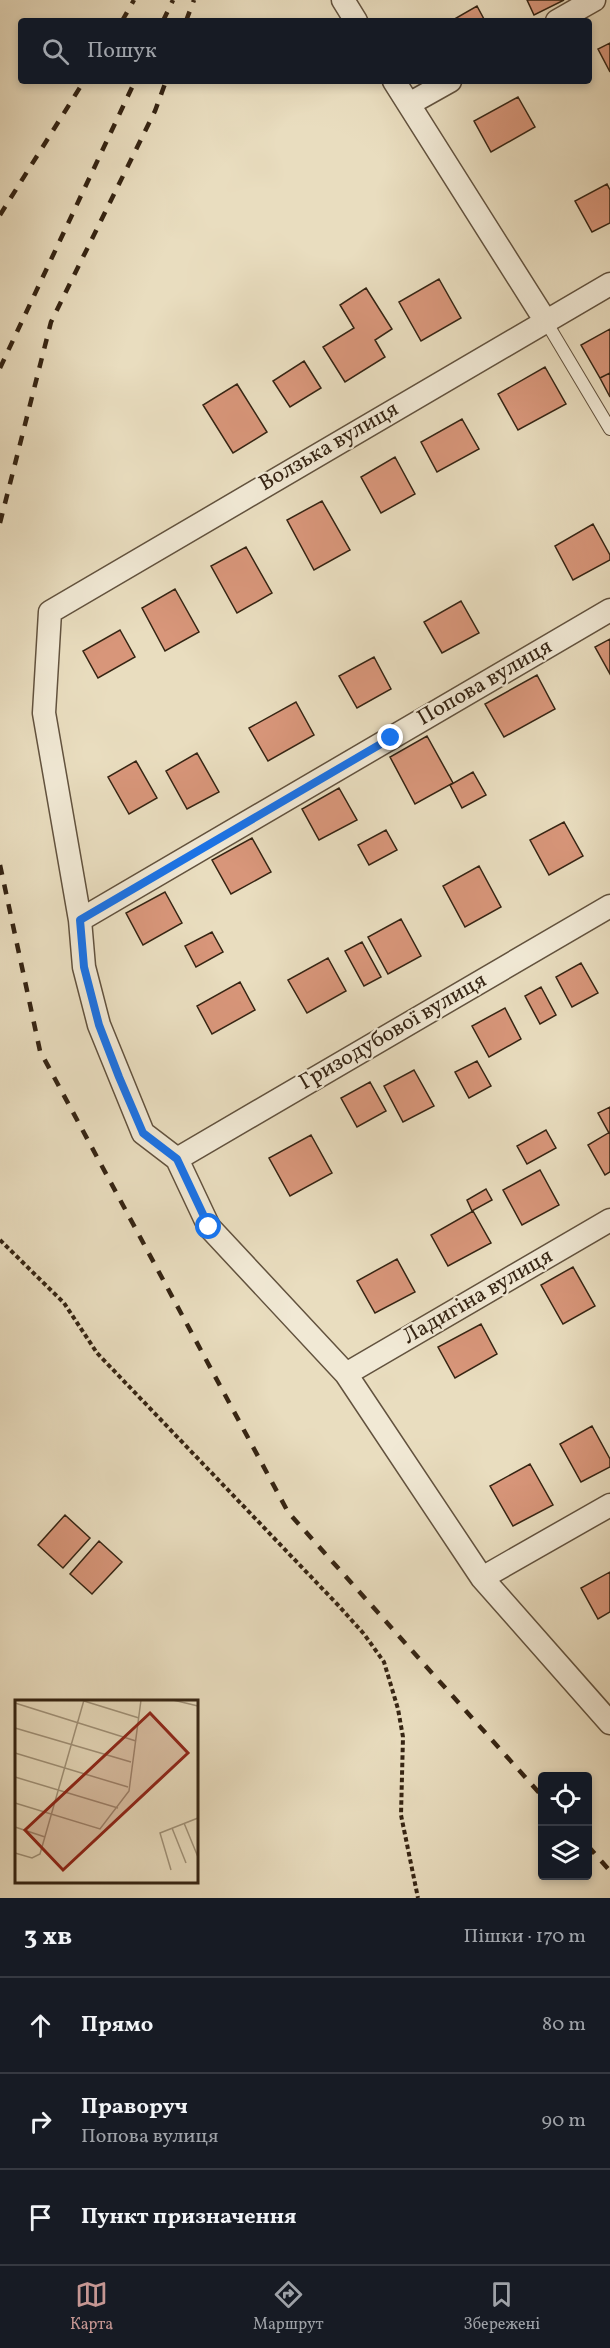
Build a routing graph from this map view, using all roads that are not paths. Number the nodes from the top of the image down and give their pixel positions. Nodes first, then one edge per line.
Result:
1 (343, 0) edge
2 (594, 0) edge
3 (354, 18) edge
4 (561, 18) edge
5 (396, 84) edge
6 (445, 84) edge
7 (409, 104) junction
8 (610, 284) edge
9 (545, 320) junction
10 (610, 429) edge
11 (610, 610) edge
12 (610, 906) edge
13 (80, 920) junction
14 (177, 1159) junction
15 (610, 1220) edge
16 (346, 1374) junction
17 (610, 1504) edge
18 (482, 1578) junction
19 (610, 1723) edge

1 - 3 street
2 - 4 street
5 - 7 street
6 - 7 street
7 - 9 street
8 - 9 street, Волзька вулиця
9 - 10 lane
9 - 13 street, Волзька вулиця
11 - 13 street, Попова вулиця
12 - 14 street, Гризодубової вулиця
13 - 14 street
14 - 16 street
15 - 16 street, Ладигіна вулиця
16 - 18 street
17 - 18 street
18 - 19 street

